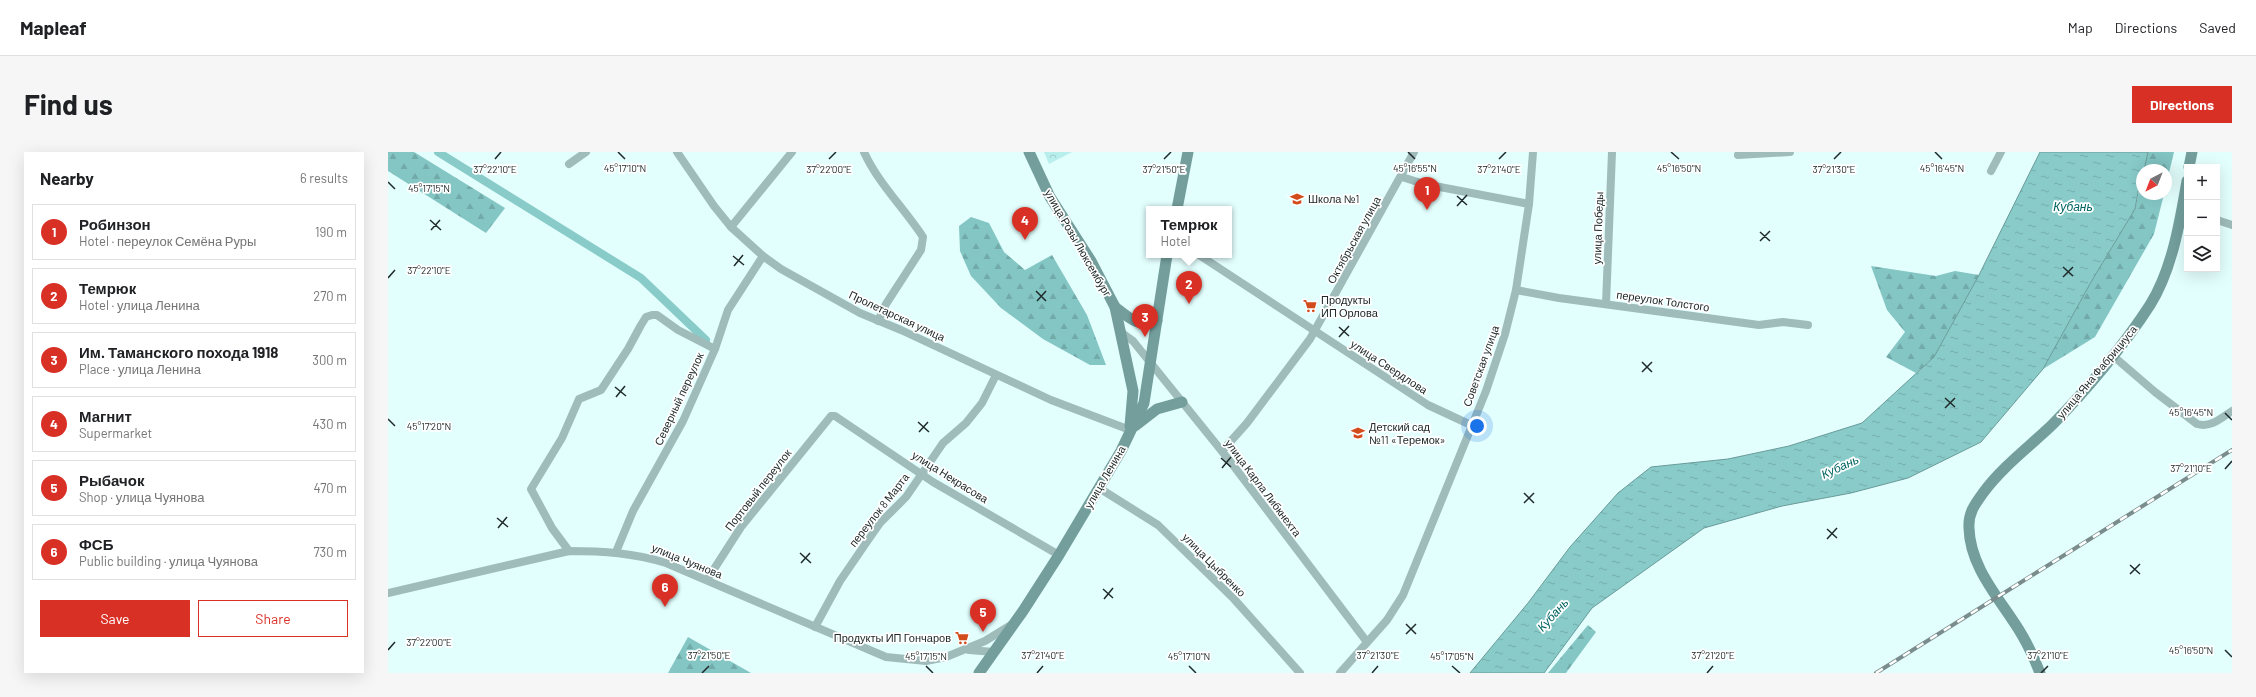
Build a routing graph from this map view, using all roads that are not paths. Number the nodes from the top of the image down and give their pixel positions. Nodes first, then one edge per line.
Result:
1 (586, 152) edge
2 (677, 152) edge
3 (792, 152) edge
4 (864, 152) edge
5 (1029, 152) edge
6 (1188, 152) edge
7 (1414, 152) edge
8 (1533, 152) edge
9 (1612, 152) edge
10 (1790, 152) edge
11 (2001, 152) edge
12 (2192, 152) edge
13 (1738, 155) dead end
14 (569, 164) dead end
15 (2190, 164) edge
16 (1991, 171) dead end
17 (1402, 177) junction
18 (1529, 204) junction
19 (1177, 206) edge
20 (2184, 213) edge
21 (2220, 221) edge
22 (2232, 225) edge
23 (731, 227) junction
24 (763, 256) junction
25 (1167, 258) edge
26 (1204, 258) edge
27 (1516, 290) junction
28 (1606, 304) junction
29 (1115, 307) junction
30 (1157, 320) junction
31 (878, 321) junction
32 (1808, 325) dead end
33 (1315, 331) junction
34 (1122, 333) junction
35 (715, 349) junction
36 (2112, 355) junction
37 (1151, 364) junction
38 (996, 375) junction
39 (1182, 402) junction
40 (2232, 411) edge
41 (830, 416) joint
42 (1471, 425) junction
43 (1130, 430) junction
44 (1222, 451) junction
45 (922, 473) junction
46 (1099, 488) junction
47 (569, 551) junction
48 (616, 552) junction
49 (1059, 554) junction
50 (707, 580) junction
51 (388, 593) edge
52 (1015, 623) junction
53 (815, 627) junction
54 (1367, 642) junction
55 (966, 650) junction
56 (994, 652) junction
57 (979, 673) edge
58 (1300, 673) edge
59 (1340, 673) edge
60 (2040, 673) edge

1 - 14 street
2 - 23 street, Пролетарская улица
3 - 23 street
4 - 31 street
5 - 29 street, улица Розы Люксембург
6 - 19 street
7 - 17 street, Октябрьская улица
8 - 18 street, Советская улица
9 - 28 street, улица Победы
10 - 13 street
11 - 16 street
12 - 15 street
17 - 18 street
17 - 33 street, Октябрьская улица
18 - 27 street, Советская улица
20 - 36 street, улица Яна Фабрициуса
21 - 22 street
23 - 24 street, Пролетарская улица
24 - 31 street, Пролетарская улица
24 - 35 street, Северный переулок
25 - 30 street, улица Ленина
26 - 33 street, улица Свердлова
27 - 28 street, переулок Толстого
27 - 42 street, Советская улица
28 - 32 street, переулок Толстого
29 - 30 street
29 - 34 street, улица Розы Люксембург
30 - 37 street, улица Ленина
31 - 38 street, Пролетарская улица
33 - 42 street, улица Свердлова
33 - 44 street, Октябрьская улица
34 - 37 street, улица Карла Либкнехта
34 - 43 street, улица Розы Люксембург
35 - 47 street
35 - 48 street, Северный переулок
36 - 40 street
36 - 60 street, улица Яна Фабрициуса
37 - 39 street, улица Карла Либкнехта
37 - 43 street, улица Ленина
38 - 43 street, Пролетарская улица
38 - 45 street, переулок 8 Марта
39 - 43 street
39 - 44 street, улица Карла Либкнехта
41 - 45 street, улица Некрасова
41 - 50 street, Портовый переулок
42 - 54 street, Советская улица
43 - 46 street, улица Ленина
44 - 54 street, улица Карла Либкнехта
45 - 49 street, улица Некрасова
45 - 53 street, переулок 8 Марта
46 - 49 street, улица Ленина
46 - 58 street, улица Цыбренко
47 - 48 street, улица Чуянова
47 - 51 street, улица Чуянова
48 - 50 street, улица Чуянова
49 - 52 street, улица Ленина
50 - 53 street, улица Чуянова
52 - 55 street, улица Чуянова
52 - 56 street, улица Ленина
53 - 55 street, улица Чуянова
54 - 59 street, Советская улица
55 - 56 street, улица Чуянова
56 - 57 street, улица Ленина

